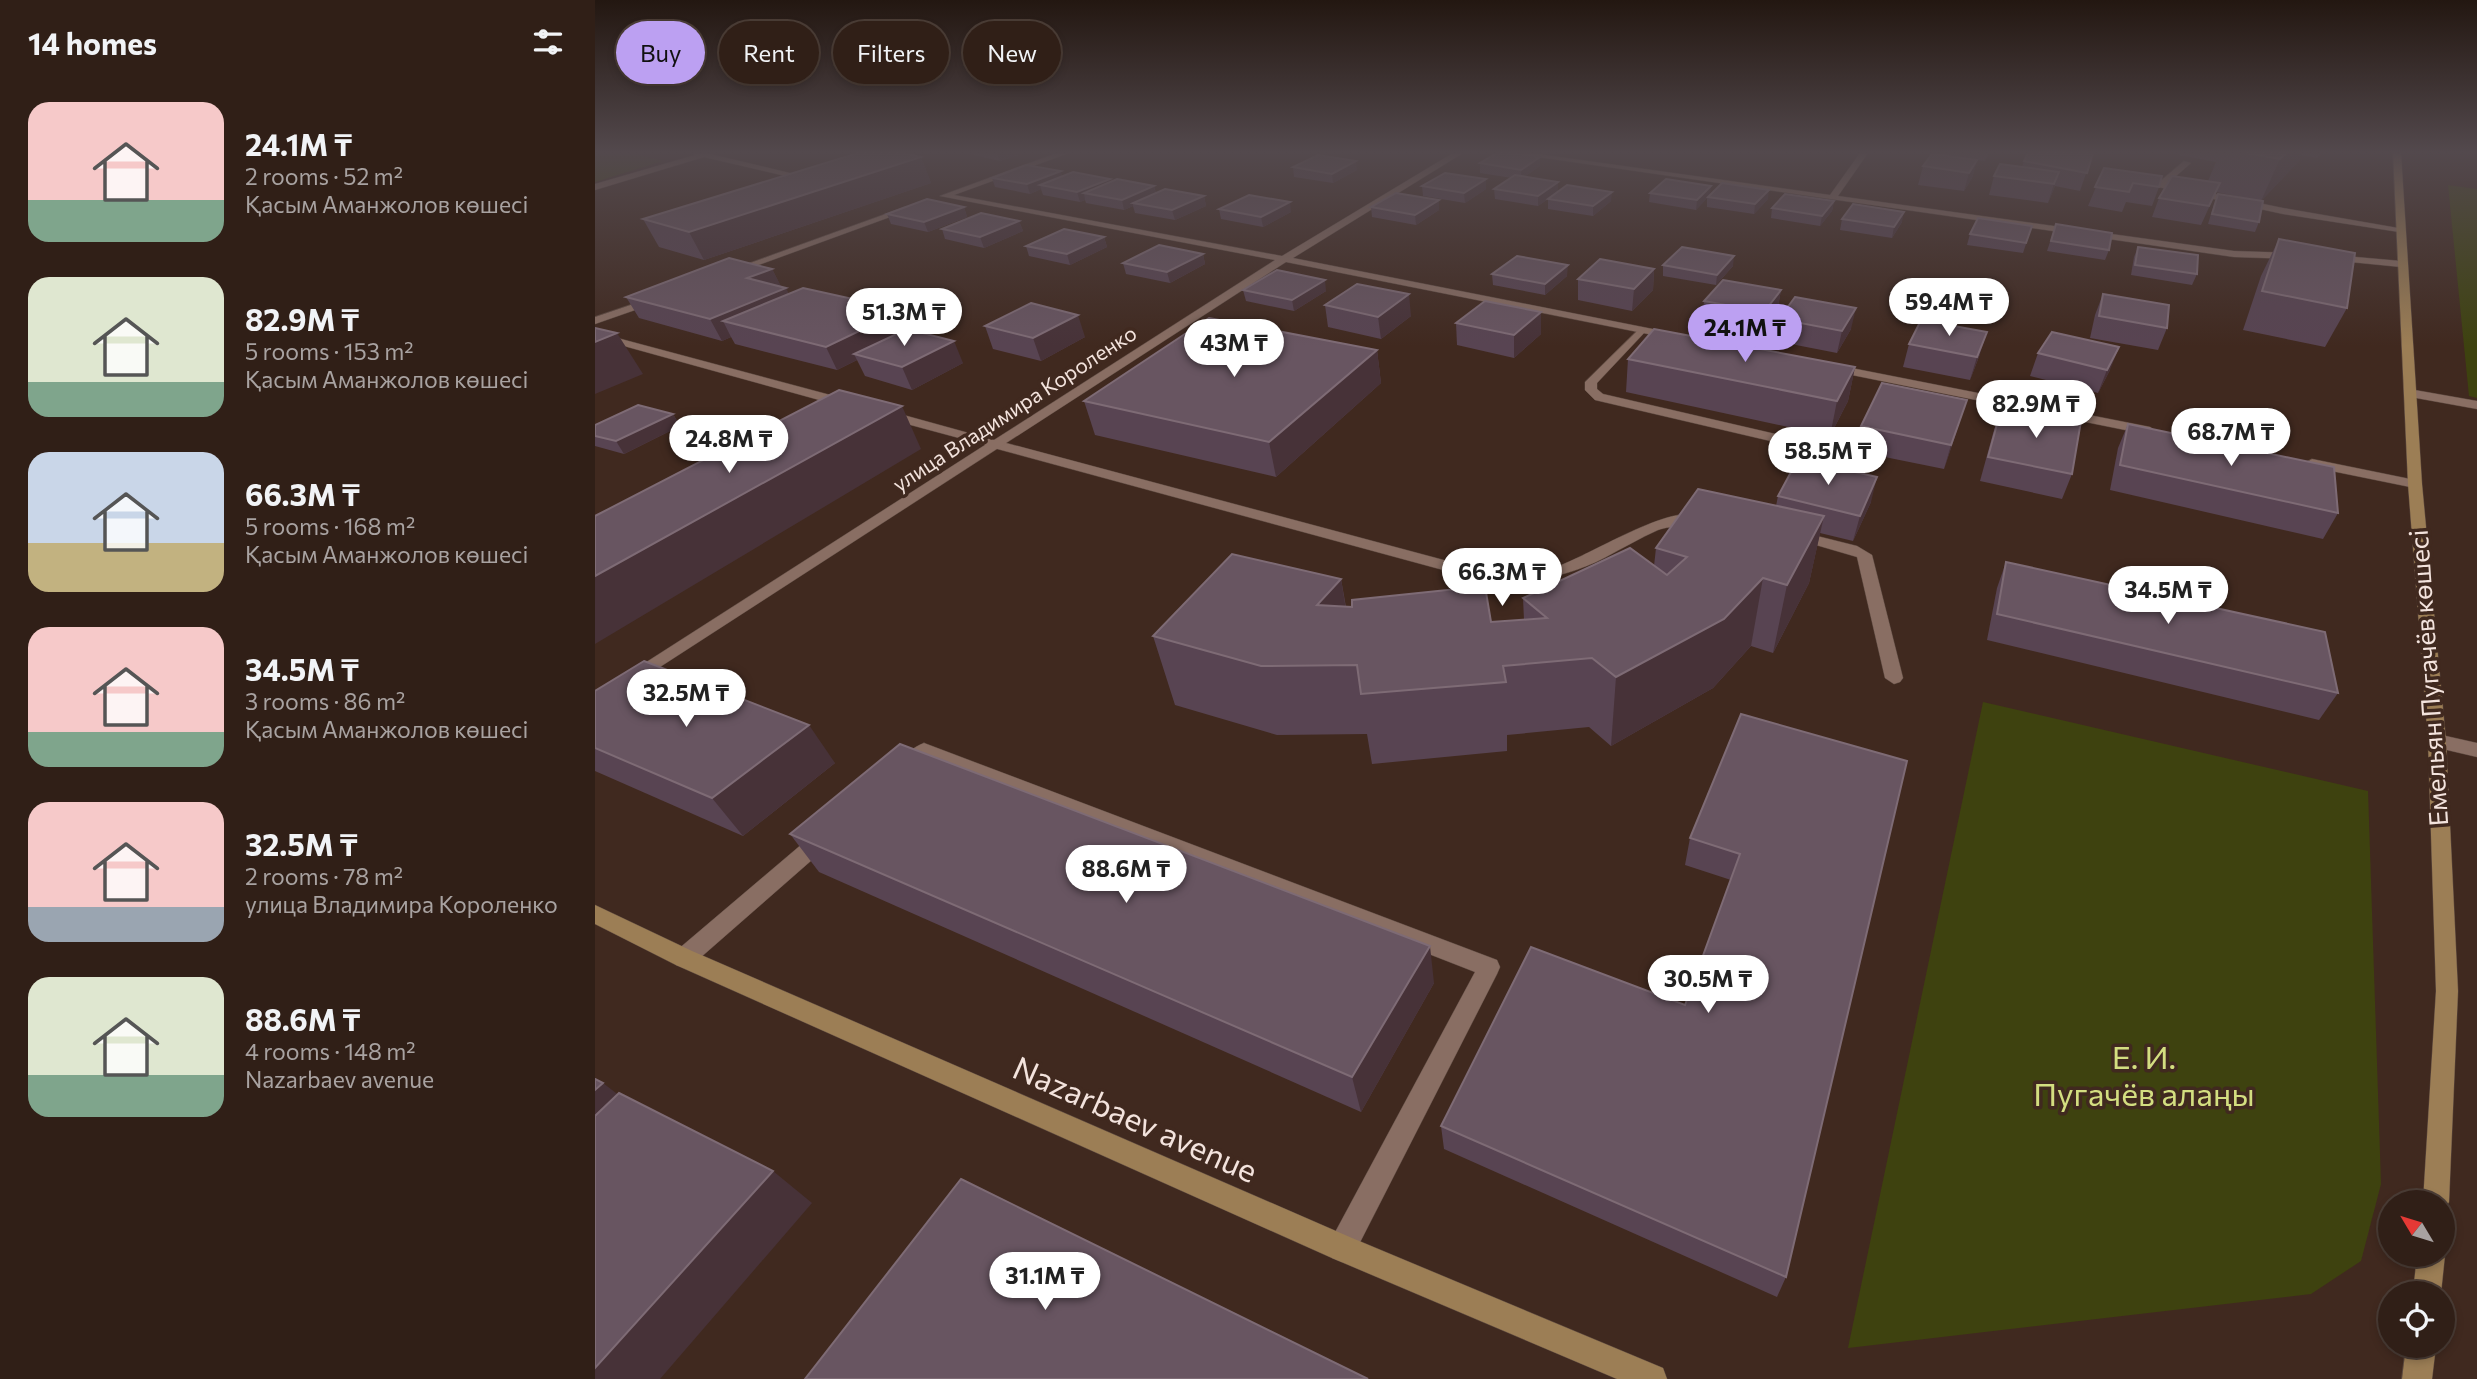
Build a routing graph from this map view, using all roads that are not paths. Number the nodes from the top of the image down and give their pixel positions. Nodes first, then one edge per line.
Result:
1 (884, 217) edge
2 (1059, 217) edge
3 (1353, 217) edge
4 (1971, 217) edge
5 (2324, 217) edge
6 (2399, 217) edge
7 (2399, 229) junction
8 (2304, 256) edge
9 (2318, 257) edge
10 (1284, 259) junction
11 (2401, 264) junction
12 (725, 274) edge
13 (661, 297) edge
14 (595, 321) edge
15 (1641, 330) junction
16 (595, 335) edge
17 (1682, 338) edge
18 (1817, 365) edge
19 (2409, 393) junction
20 (2477, 405) edge
21 (861, 408) edge
22 (875, 411) edge
23 (2169, 435) edge
24 (1779, 439) dead end
25 (995, 444) junction
26 (2304, 462) edge
27 (2415, 484) junction
28 (1712, 520) edge
29 (1781, 532) edge
30 (1894, 678) dead end
31 (595, 703) edge
32 (2437, 741) junction
33 (2477, 750) edge
34 (883, 786) edge
35 (843, 821) edge
36 (595, 914) edge
37 (684, 958) junction
38 (2437, 1190) edge
39 (1342, 1248) junction
40 (2420, 1358) edge
41 (1652, 1379) edge
42 (2417, 1379) edge

1 - 12 street
2 - 10 street
3 - 10 street, улица Владимира Короленко
4 - 8 street
5 - 7 street
6 - 7 street, Емельян Пугачёв көшесі
7 - 11 street, Емельян Пугачёв көшесі
9 - 11 street
10 - 15 street
10 - 25 street, улица Владимира Короленко
11 - 19 street, Емельян Пугачёв көшесі
13 - 14 street
15 - 17 street
15 - 24 street
16 - 21 street
18 - 23 street
19 - 20 street
19 - 27 street, Емельян Пугачёв көшесі
22 - 25 street
25 - 28 street
25 - 31 street, улица Владимира Короленко
26 - 27 street
27 - 32 street, Емельян Пугачёв көшесі
29 - 30 street
32 - 33 street
32 - 38 street, Емельян Пугачёв көшесі
34 - 39 street
35 - 37 street
36 - 37 street, Nazarbaev avenue
37 - 39 street, Nazarbaev avenue
39 - 41 street, Nazarbaev avenue
40 - 42 street

